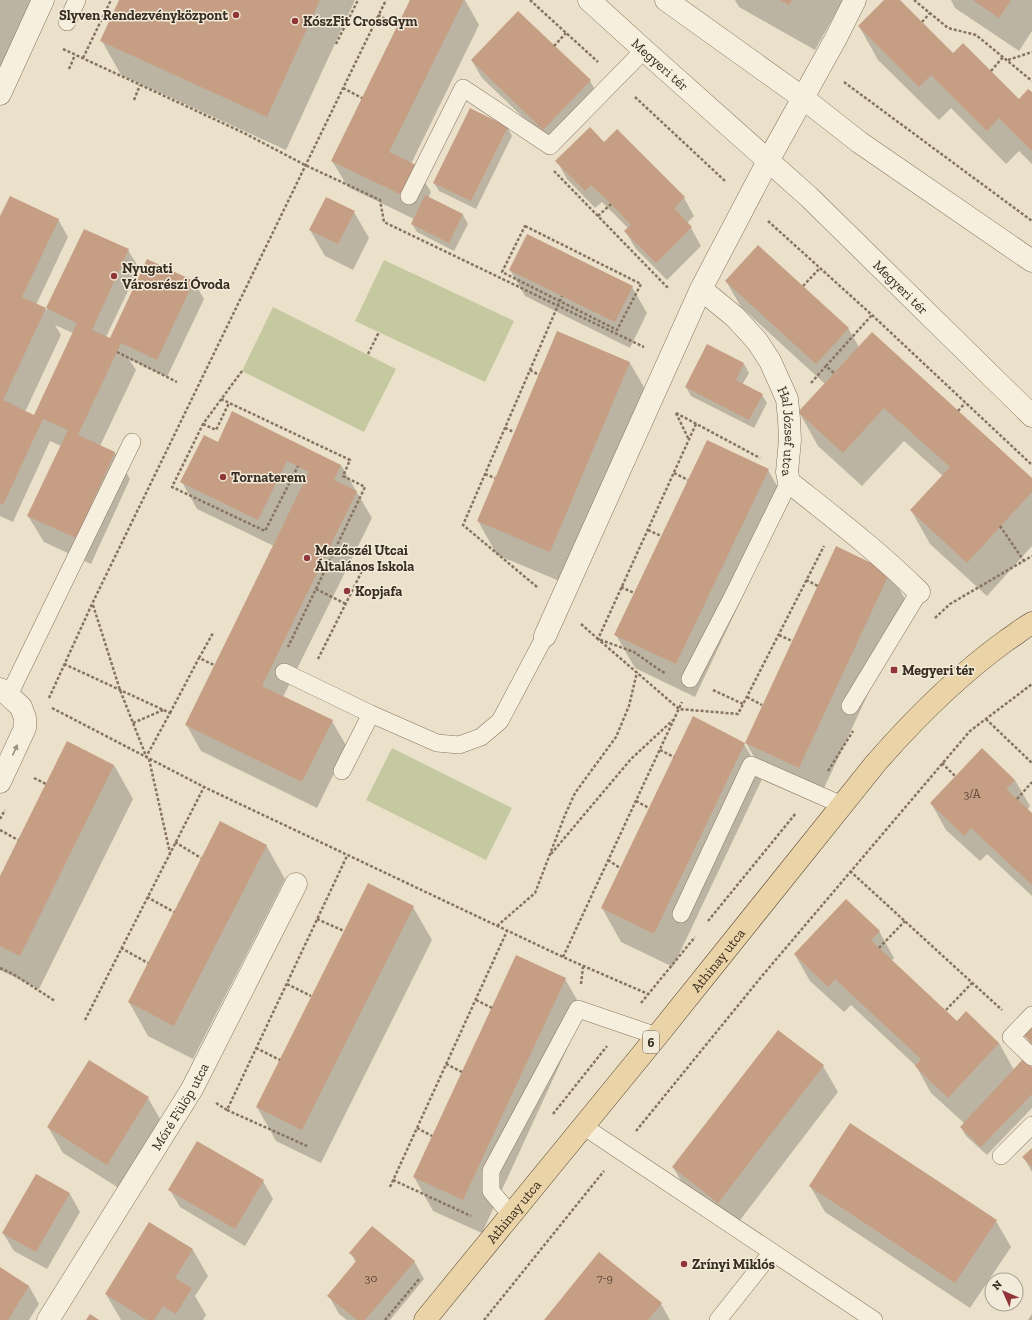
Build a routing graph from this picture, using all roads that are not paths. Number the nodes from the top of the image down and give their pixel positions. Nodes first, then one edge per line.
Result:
1 (43, 0) edge
2 (77, 0) edge
3 (590, 0) edge
4 (666, 0) edge
5 (855, 0) edge
6 (67, 22) dead end
7 (644, 50) junction
8 (0, 94) edge
9 (803, 98) junction
10 (768, 161) junction
11 (409, 196) dead end
12 (1032, 261) edge
13 (701, 289) junction
14 (1032, 416) edge
15 (132, 442) dead end
16 (788, 477) junction
17 (919, 592) joint
18 (1032, 623) edge
19 (545, 636) joint
20 (284, 672) dead end
21 (690, 679) dead end
22 (7, 691) edge
23 (850, 706) dead end
24 (371, 714) junction
25 (342, 771) dead end
26 (0, 782) edge
27 (842, 805) junction
28 (296, 884) dead end
29 (681, 914) dead end
30 (1026, 1021) edge
31 (657, 1036) junction
32 (1032, 1057) edge
33 (1032, 1125) edge
34 (583, 1126) junction
35 (1001, 1156) dead end
36 (511, 1215) junction
37 (772, 1252) junction
38 (48, 1320) edge
39 (426, 1320) edge
40 (718, 1320) edge
41 (874, 1320) edge

1 - 8 street
2 - 6 lane
3 - 7 street, Megyeri tér
4 - 9 street
5 - 9 street
7 - 10 street, Megyeri tér
7 - 11 lane
9 - 10 street
9 - 12 street
10 - 13 street
10 - 14 street, Megyeri tér
13 - 16 street, Hal József utca
13 - 19 street
15 - 22 lane
16 - 17 street, Hal József utca
16 - 21 lane
17 - 23 lane
18 - 27 main road, Athinay utca / 6
19 - 24 lane
20 - 24 lane
26 -> 22 street
24 - 25 lane
27 - 29 lane
27 - 31 main road, Athinay utca / 6
28 - 38 street, Móré Fülöp utca
30 - 32 lane
31 - 34 main road, Athinay utca / 6
31 - 36 lane
33 - 35 lane
34 - 36 main road, Athinay utca / 6
34 - 37 lane
36 - 39 main road, Athinay utca / 6
37 - 40 lane
37 - 41 lane

